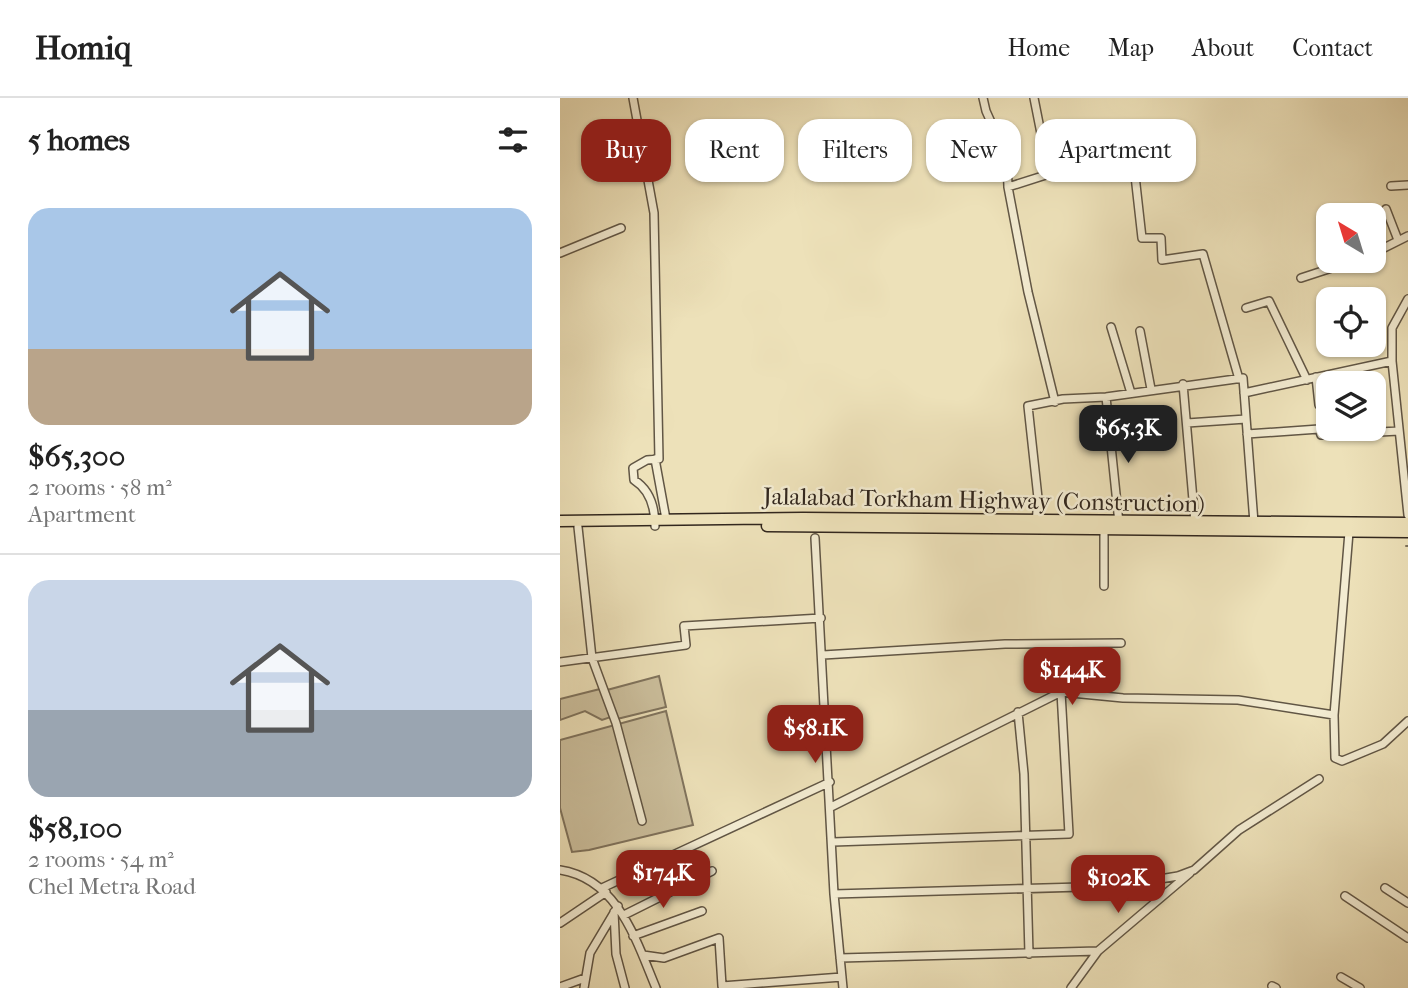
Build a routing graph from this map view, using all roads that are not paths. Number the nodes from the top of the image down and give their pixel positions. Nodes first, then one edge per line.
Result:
1 (633, 98) edge
2 (983, 98) edge
3 (1034, 98) edge
4 (1038, 119) edge
5 (1035, 178) edge
6 (1136, 182) edge
7 (1408, 185) edge
8 (1391, 186) dead end
9 (1008, 187) junction
10 (1386, 209) dead end
11 (621, 228) dead end
12 (1408, 236) edge
13 (1398, 240) junction
14 (1386, 246) edge
15 (560, 253) edge
16 (1316, 273) edge
17 (1301, 278) dead end
18 (1408, 299) edge
19 (1246, 308) dead end
20 (1111, 327) dead end
21 (1140, 331) dead end
22 (1392, 362) junction
23 (1239, 379) junction
24 (1311, 379) junction
25 (1183, 384) junction
26 (1151, 389) junction
27 (1131, 393) junction
28 (1244, 393) junction
29 (1316, 395) edge
30 (1106, 397) junction
31 (1055, 402) junction
32 (1247, 419) junction
33 (1187, 423) junction
34 (1399, 431) junction
35 (1247, 434) junction
36 (1405, 458) edge
37 (655, 459) junction
38 (1408, 515) edge
39 (560, 521) edge
40 (659, 522) junction
41 (1229, 523) junction
42 (1408, 523) edge
43 (617, 524) junction
44 (1036, 524) junction
45 (803, 526) junction
46 (1118, 526) junction
47 (579, 527) junction
48 (826, 527) junction
49 (1194, 527) junction
50 (1255, 527) junction
51 (560, 528) edge
52 (1104, 530) junction
53 (1213, 531) junction
54 (1349, 532) junction
55 (1408, 532) edge
56 (815, 538) junction
57 (1104, 586) dead end
58 (821, 618) junction
59 (1121, 643) dead end
60 (823, 655) junction
61 (592, 658) junction
62 (560, 662) edge
63 (1061, 692) junction
64 (1018, 712) junction
65 (1334, 715) junction
66 (1408, 721) edge
67 (1319, 779) dead end
68 (830, 782) junction
69 (831, 807) junction
70 (642, 821) dead end
71 (1026, 835) junction
72 (833, 842) junction
73 (560, 870) edge
74 (712, 870) dead end
75 (1194, 870) junction
76 (1385, 888) dead end
77 (604, 890) junction
78 (1027, 890) junction
79 (834, 894) junction
80 (1345, 896) dead end
81 (1408, 904) edge
82 (616, 909) junction
83 (702, 911) dead end
84 (624, 915) junction
85 (560, 923) edge
86 (633, 936) junction
87 (1408, 938) edge
88 (1098, 951) junction
89 (1029, 954) junction
90 (643, 956) junction
91 (840, 958) junction
92 (842, 977) junction
93 (1341, 977) dead end
94 (585, 978) junction
95 (560, 986) edge
96 (584, 988) edge
97 (625, 988) edge
98 (656, 988) edge
99 (843, 988) edge
100 (1071, 988) edge
101 (1360, 988) edge

1 - 37 street
2 - 9 street
3 - 4 street
5 - 9 street
6 - 23 street
7 - 8 street
9 - 31 street
10 - 13 street
11 - 15 street
12 - 13 street
13 - 14 street
16 - 17 street
18 - 22 street
19 - 24 street
20 - 27 street
21 - 26 street
22 - 24 street
22 - 34 street
23 - 25 street
23 - 28 street
24 - 28 street
24 - 29 street
25 - 26 street
25 - 33 street
26 - 27 street
27 - 30 street
28 - 32 street
30 - 31 street
30 - 46 street
31 - 44 street
32 - 33 street
32 - 35 street
33 - 49 street
34 - 35 street
34 - 36 street
35 - 50 street
36 - 38 street
37 - 40 street
37 - 40 street
39 - 43 highway, Jalalabad Torkham Highway (Construction)
40 - 43 highway, Jalalabad Torkham Highway (Construction)
40 - 44 highway, Jalalabad Torkham Highway (Construction)
40 - 45 highway
41 - 49 highway, Jalalabad Torkham Highway (Construction)
41 - 50 highway, Jalalabad Torkham Highway (Construction)
41 - 53 highway
42 - 50 highway, Jalalabad Torkham Highway (Construction)
43 - 47 highway
44 - 46 highway, Jalalabad Torkham Highway (Construction)
44 - 48 highway
44 - 52 highway
45 - 48 highway
45 - 56 street
46 - 49 highway, Jalalabad Torkham Highway (Construction)
46 - 52 highway
47 - 51 highway
47 - 61 street
48 - 56 street
49 - 53 highway
50 - 53 highway
50 - 54 highway
52 - 57 street
54 - 55 highway
54 - 65 street
56 - 58 street
58 - 60 street
58 - 61 street
59 - 60 street
60 - 68 street
61 - 62 street
61 - 70 street
63 - 64 street
63 - 65 street
63 - 71 street
64 - 69 street
64 - 71 street
65 - 66 street
67 - 75 street
68 - 69 street
68 - 77 street
69 - 72 street
71 - 72 street
71 - 78 street
72 - 79 street
73 - 77 street
74 - 84 street
75 - 78 street
75 - 88 street
76 - 81 street
77 - 82 street
77 - 85 street
78 - 79 street
78 - 89 street
79 - 91 street
80 - 87 street
82 - 84 street
82 - 94 street
82 - 97 street
83 - 86 street
84 - 86 street
86 - 90 street
88 - 89 street
88 - 100 street
89 - 91 street
90 - 92 street
90 - 98 street
91 - 92 street
92 - 99 street
93 - 101 street
94 - 95 street
94 - 96 street

